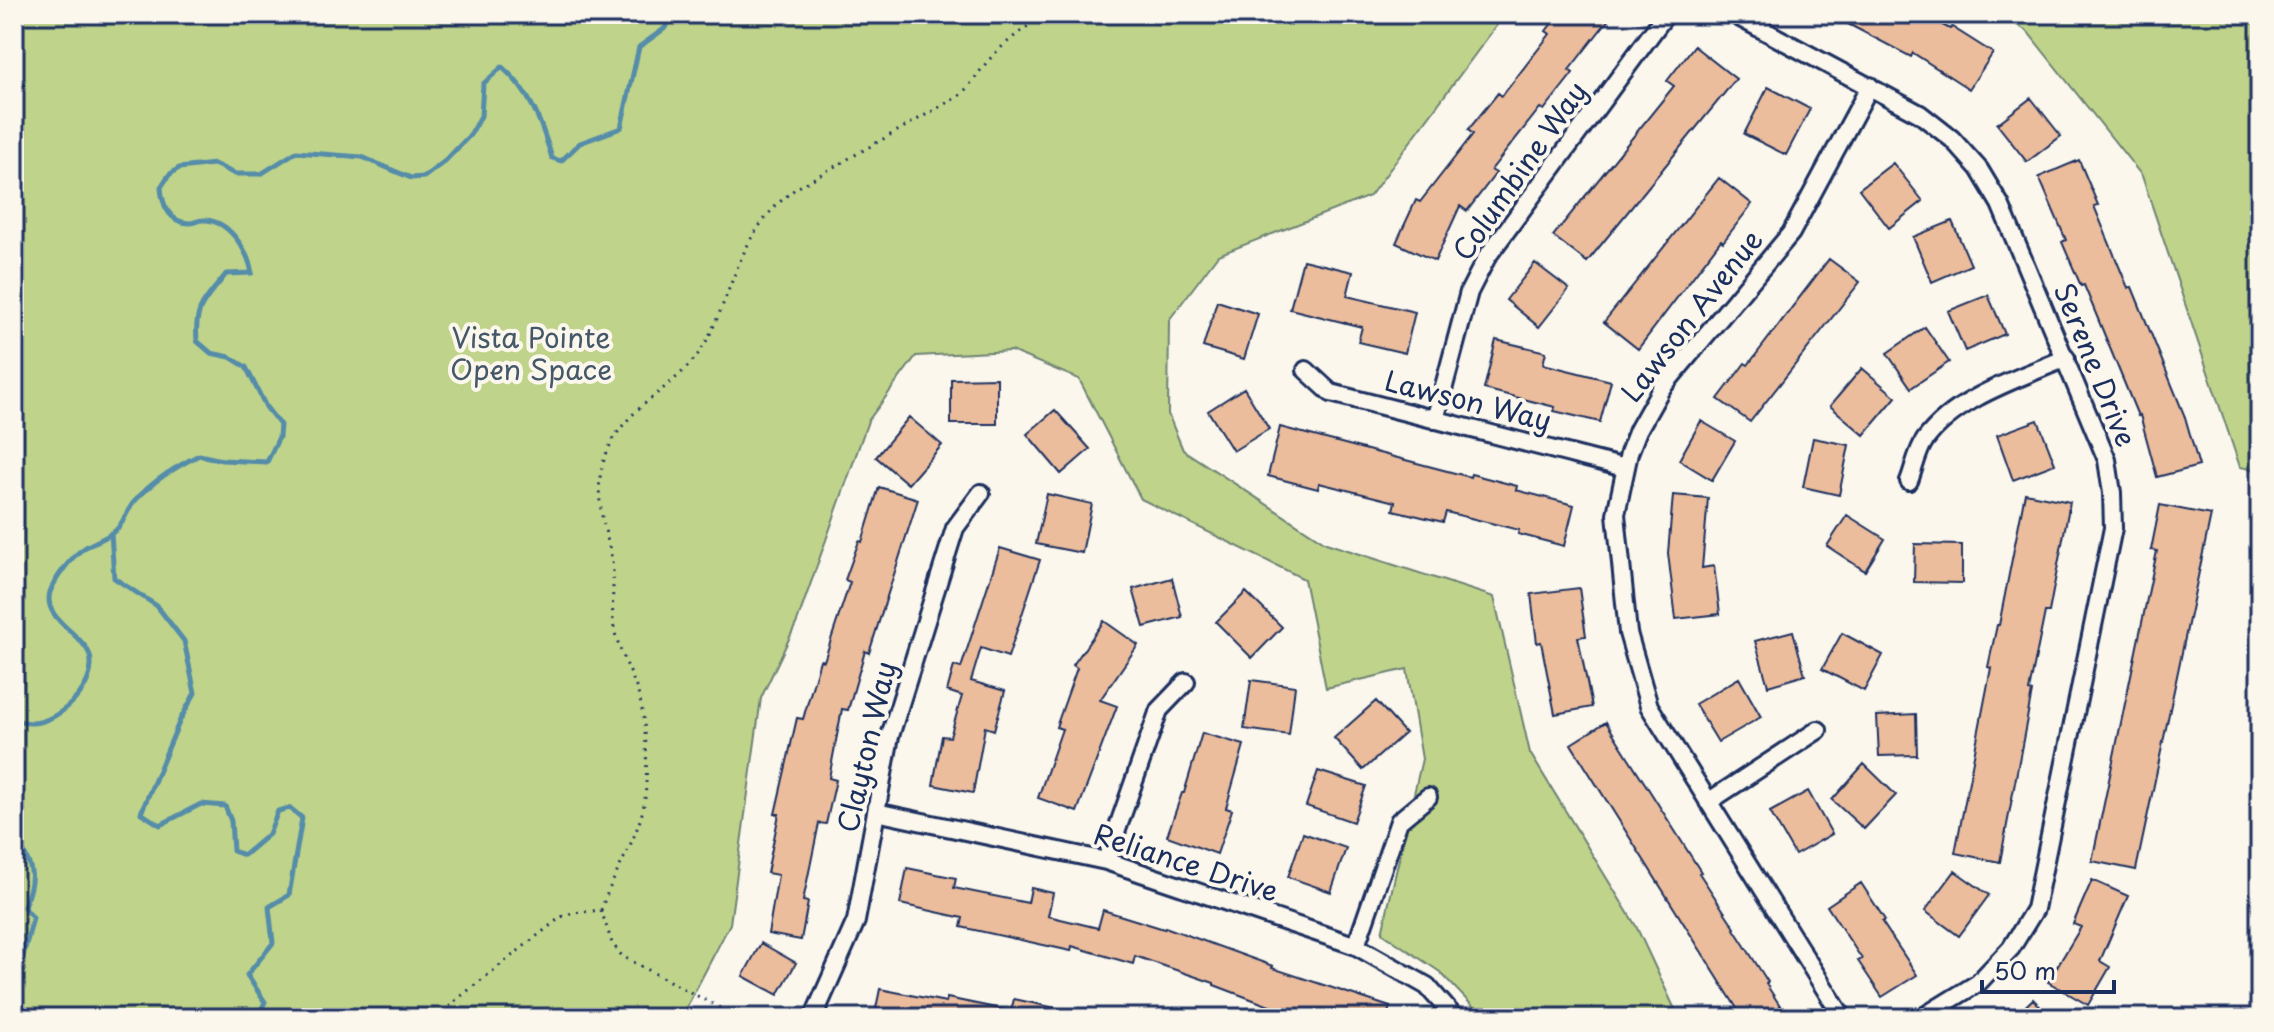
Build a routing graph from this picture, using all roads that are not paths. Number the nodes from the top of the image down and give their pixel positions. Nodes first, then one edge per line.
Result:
1 (1666, 14) edge
2 (1733, 14) edge
3 (1870, 86) junction
4 (2066, 358) junction
5 (1306, 370) dead end
6 (1435, 420) junction
7 (1625, 468) junction
8 (1909, 481) dead end
9 (981, 493) dead end
10 (1186, 682) dead end
11 (1818, 730) dead end
12 (1428, 797) dead end
13 (1708, 802) junction
14 (876, 812) junction
15 (1106, 861) junction
16 (1356, 946) junction
17 (813, 1018) edge
18 (1455, 1018) edge
19 (1843, 1018) edge
20 (1921, 1018) edge

1 - 6 street, Columbine Way
2 - 3 street, Serene Drive
3 - 4 street, Serene Drive
3 - 7 street, Lawson Avenue
4 - 8 street
4 - 20 street, Serene Drive
5 - 6 street, Lawson Way
6 - 7 street, Lawson Way
7 - 13 street, Lawson Avenue
9 - 14 street, Clayton Way
10 - 15 street
11 - 13 street
12 - 16 street
13 - 19 street, Lawson Avenue
14 - 15 street, Reliance Drive
14 - 17 street, Clayton Way
15 - 16 street, Reliance Drive
16 - 18 street, Reliance Drive

